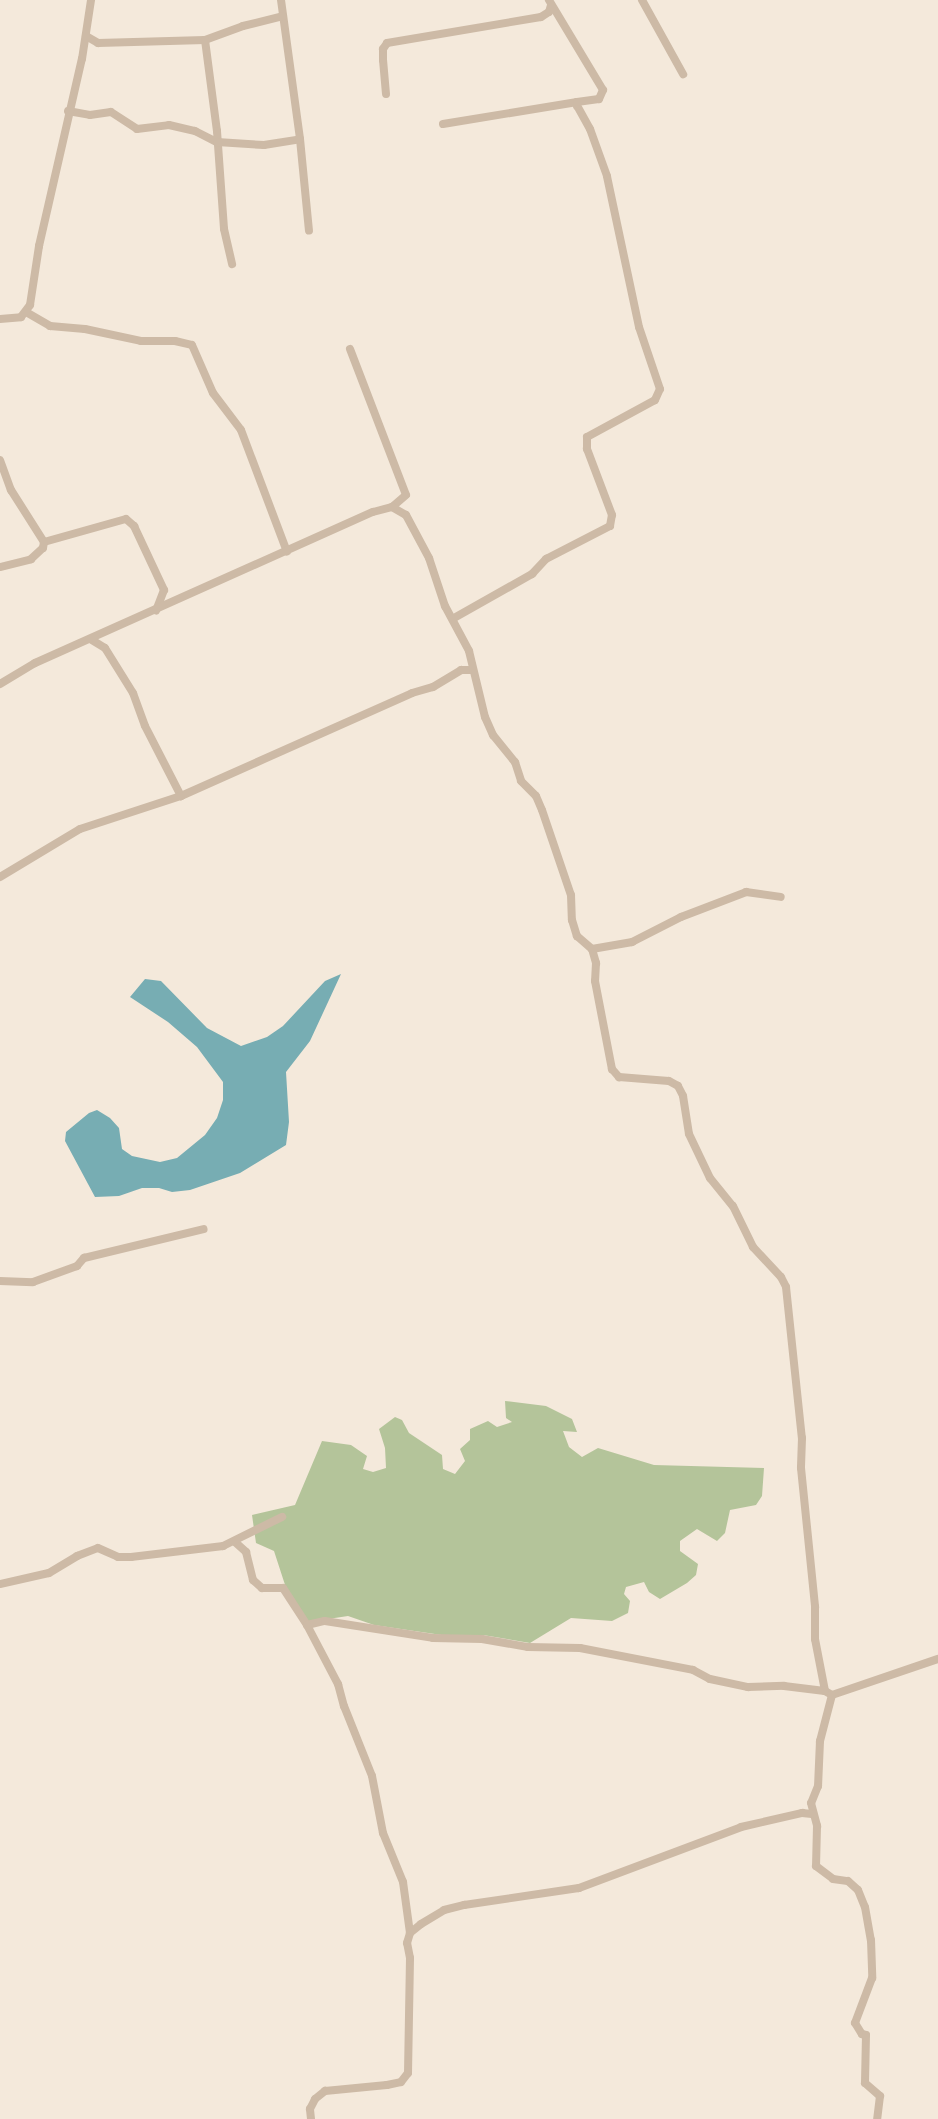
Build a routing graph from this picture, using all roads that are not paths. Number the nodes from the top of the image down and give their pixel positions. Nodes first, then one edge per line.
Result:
1 (91, 0) edge
2 (281, 0) edge
3 (642, 0) edge
4 (550, 2) edge
5 (283, 16) junction
6 (86, 36) junction
7 (205, 40) junction
8 (683, 74) dead end
9 (386, 94) dead end
10 (577, 102) junction
11 (68, 111) junction
12 (443, 124) dead end
13 (300, 139) junction
14 (216, 142) junction
15 (309, 231) dead end
16 (232, 264) dead end
17 (26, 312) junction
18 (0, 319) edge
19 (350, 349) dead end
20 (1, 465) edge
21 (392, 507) junction
22 (44, 542) junction
23 (288, 552) junction
24 (0, 567) edge
25 (156, 611) junction
26 (454, 618) junction
27 (92, 640) junction
28 (472, 670) junction
29 (0, 684) edge
30 (181, 796) junction
31 (0, 877) edge
32 (781, 897) dead end
33 (592, 949) junction
34 (204, 1229) dead end
35 (0, 1281) edge
36 (282, 1517) dead end
37 (235, 1542) junction
38 (0, 1584) edge
39 (307, 1625) junction
40 (938, 1658) edge
41 (829, 1693) junction
42 (812, 1814) junction
43 (410, 1933) junction
44 (311, 2119) edge
45 (877, 2119) edge

1 - 6 street
2 - 5 street
3 - 8 street
4 - 9 street
4 - 10 street
5 - 7 street
5 - 13 street
6 - 7 street
6 - 11 street
7 - 14 street
10 - 12 street
10 - 26 street
11 - 14 street
11 - 17 street
13 - 14 street
13 - 15 street
14 - 16 street
17 - 18 street
17 - 23 street
19 - 21 street
20 - 22 street
21 - 23 street
21 - 26 street
22 - 24 street
22 - 25 street
23 - 25 street
25 - 27 street
26 - 28 street
27 - 29 street
27 - 30 street
28 - 30 street
28 - 33 street
30 - 31 street
32 - 33 street
33 - 41 street
34 - 35 street
36 - 37 street
37 - 38 street
37 - 39 street
39 - 41 street
39 - 43 street
40 - 41 street
41 - 42 street
42 - 43 street
42 - 45 street
43 - 44 street

